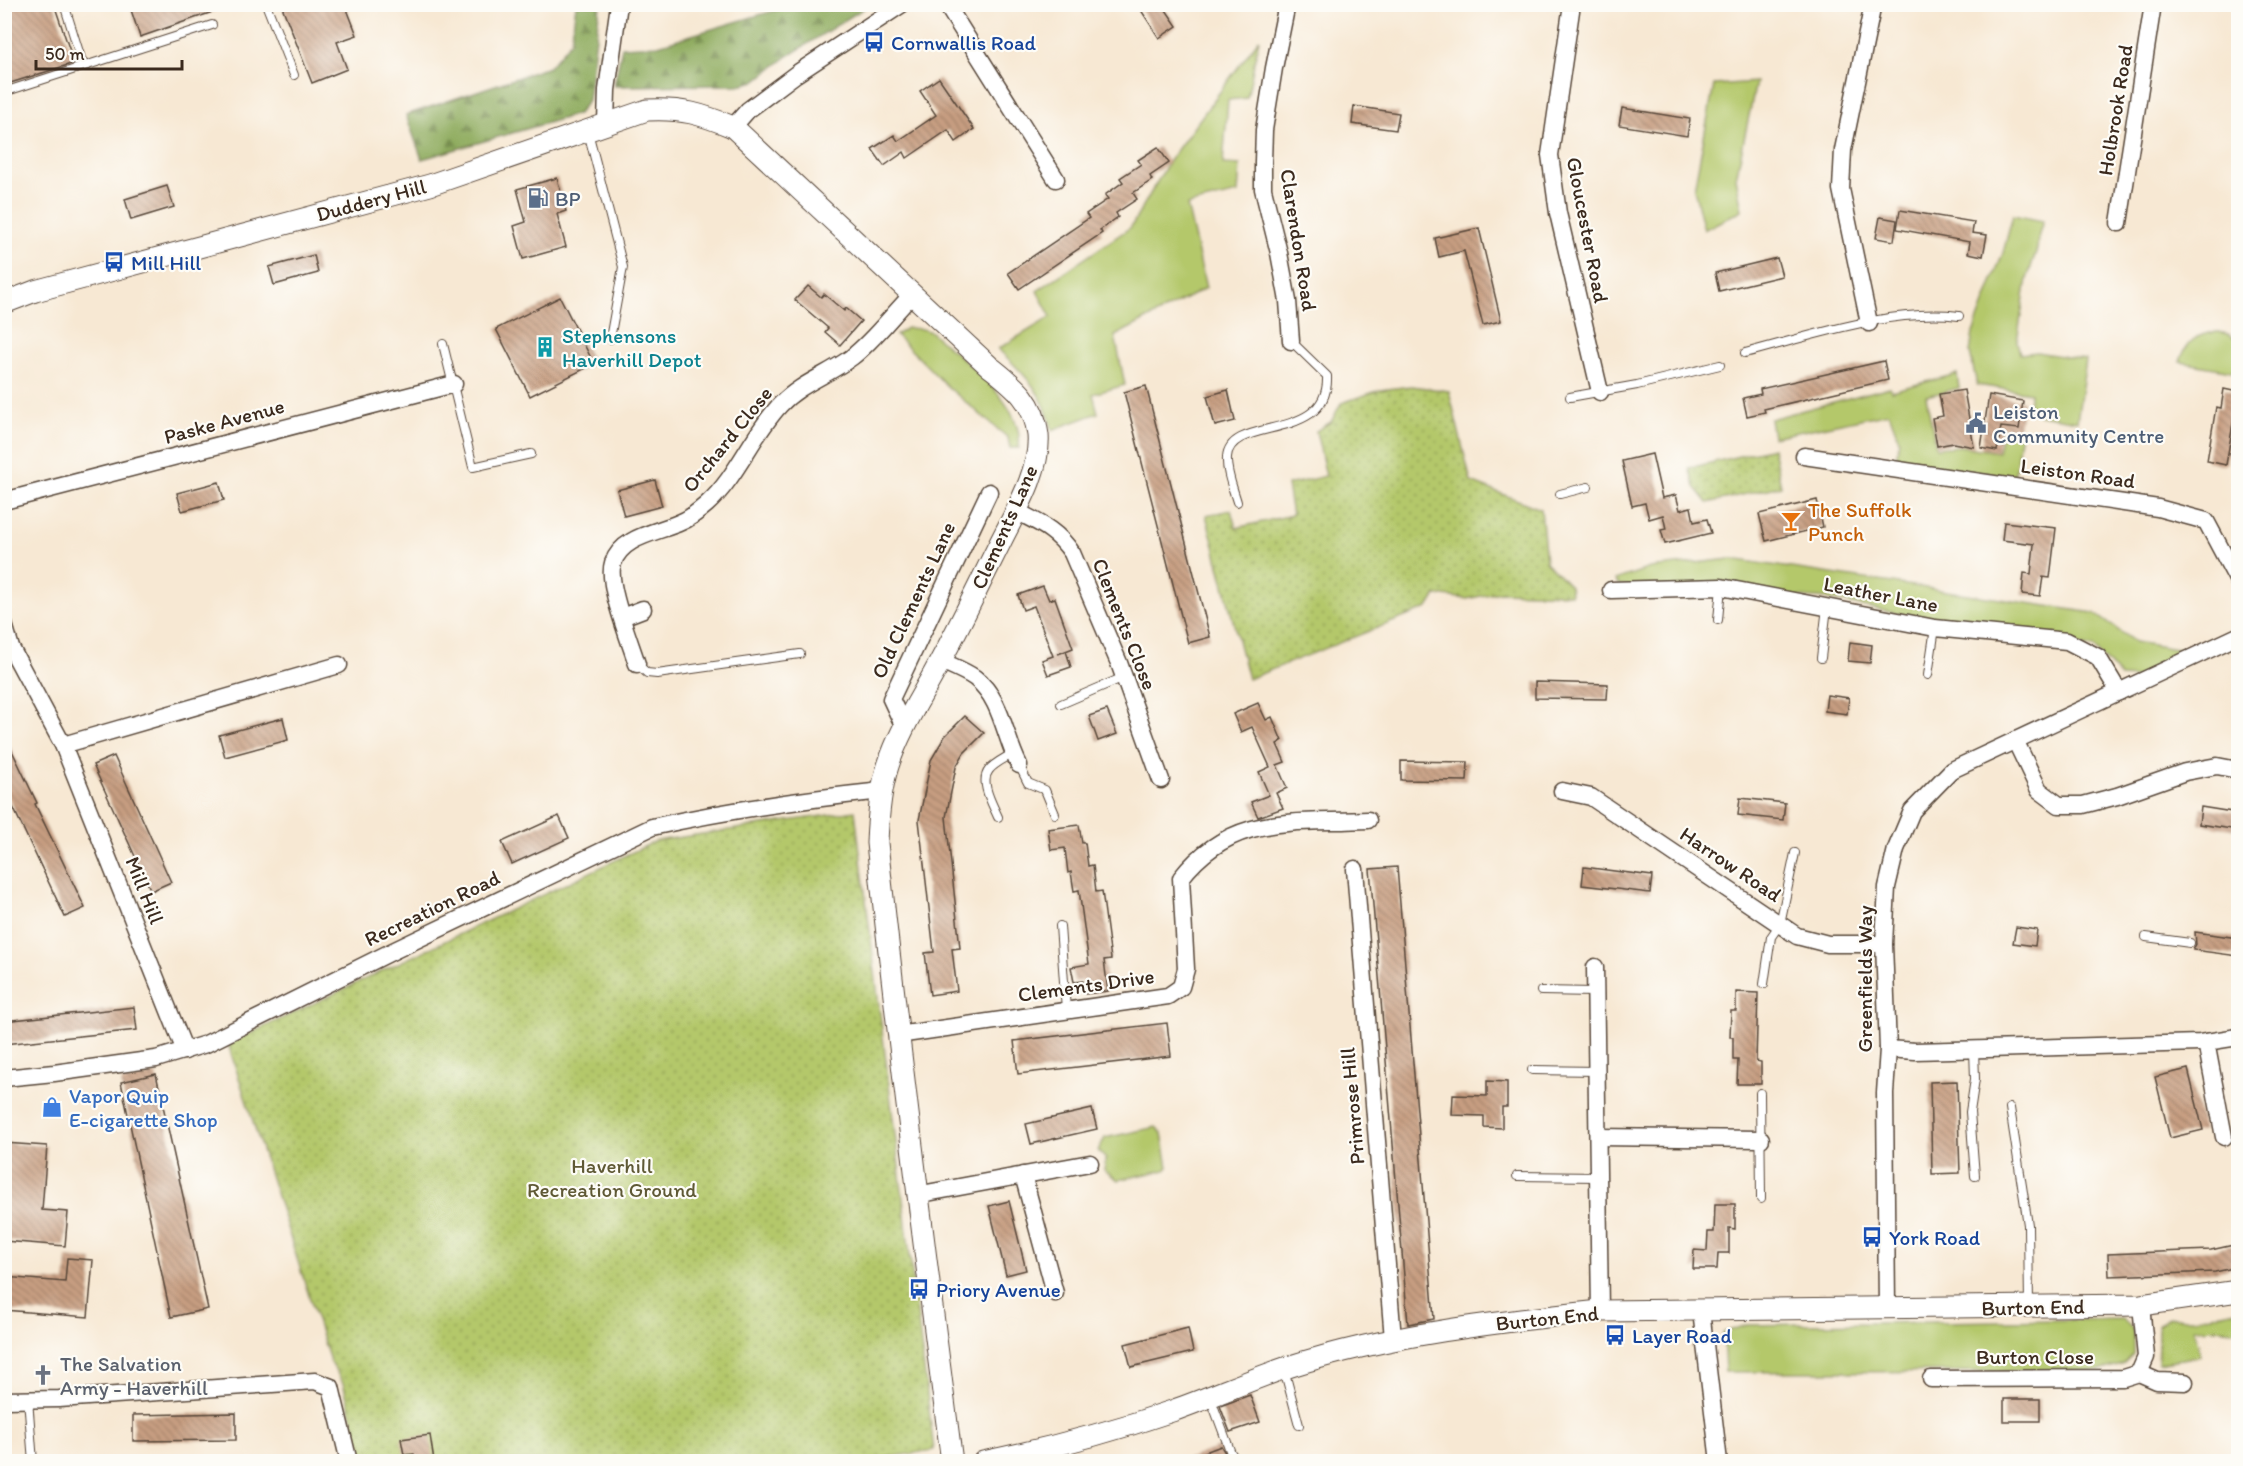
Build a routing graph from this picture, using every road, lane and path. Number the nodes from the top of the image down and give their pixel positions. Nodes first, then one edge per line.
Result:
1 (64, 4) edge
2 (266, 4) edge
3 (619, 4) edge
4 (902, 4) edge
5 (946, 4) edge
6 (1287, 4) edge
7 (1572, 4) edge
8 (1872, 4) edge
9 (2154, 4) edge
10 (212, 25) dead end
11 (83, 65) junction
12 (294, 75) dead end
13 (4, 92) edge
14 (597, 126) junction
15 (733, 127) junction
16 (1056, 179) dead end
17 (2119, 223) dead end
18 (912, 295) junction
19 (4, 303) edge
20 (1959, 316) dead end
21 (1869, 323) junction
22 (610, 339) dead end
23 (1291, 341) joint
24 (443, 344) dead end
25 (1745, 353) dead end
26 (1720, 365) dead end
27 (454, 384) junction
28 (1600, 392) junction
29 (1569, 397) dead end
30 (531, 454) dead end
31 (1804, 456) dead end
32 (1588, 488) dead end
33 (989, 492) dead end
34 (1560, 494) dead end
35 (4, 501) edge
36 (1237, 502) dead end
37 (1016, 511) junction
38 (2237, 573) edge
39 (1721, 587) junction
40 (1611, 590) dead end
41 (1827, 606) junction
42 (643, 609) dead end
43 (622, 617) junction
44 (1718, 620) dead end
45 (4, 624) edge
46 (1935, 628) junction
47 (2238, 636) edge
48 (800, 654) dead end
49 (1821, 658) dead end
50 (941, 661) junction
51 (637, 664) joint
52 (339, 665) dead end
53 (1928, 675) dead end
54 (1124, 677) junction
55 (2119, 692) junction
56 (1061, 704) dead end
57 (904, 727) junction
58 (2015, 740) junction
59 (63, 745) junction
60 (1016, 759) junction
61 (2238, 770) edge
62 (1161, 780) dead end
63 (1562, 791) dead end
64 (882, 792) junction
65 (1055, 814) dead end
66 (998, 817) dead end
67 (1368, 820) dead end
68 (1796, 853) dead end
69 (1355, 869) dead end
70 (1780, 924) junction
71 (1059, 926) dead end
72 (2146, 937) dead end
73 (2190, 943) dead end
74 (1884, 944) junction
75 (1595, 967) dead end
76 (1764, 984) dead end
77 (1541, 991) dead end
78 (1595, 992) junction
79 (1066, 1010) junction
80 (898, 1035) junction
81 (2238, 1036) edge
82 (2206, 1042) junction
83 (1888, 1049) junction
84 (1974, 1049) junction
85 (184, 1051) junction
86 (1532, 1070) dead end
87 (1597, 1071) junction
88 (4, 1078) edge
89 (1760, 1093) dead end
90 (2010, 1108) dead end
91 (1598, 1137) junction
92 (2224, 1137) dead end
93 (1761, 1139) junction
94 (1090, 1163) dead end
95 (1023, 1175) junction
96 (1517, 1176) dead end
97 (1975, 1176) dead end
98 (1599, 1177) junction
99 (916, 1195) junction
100 (1761, 1198) dead end
101 (2238, 1291) edge
102 (1055, 1293) dead end
103 (2140, 1305) junction
104 (2029, 1307) junction
105 (1887, 1309) junction
106 (1600, 1311) junction
107 (1701, 1311) junction
108 (1393, 1339) junction
109 (1284, 1369) junction
110 (2139, 1373) junction
111 (1931, 1379) dead end
112 (2185, 1382) dead end
113 (1210, 1396) junction
114 (28, 1399) junction
115 (4, 1400) edge
116 (1299, 1425) dead end
117 (33, 1461) edge
118 (349, 1461) edge
119 (952, 1461) edge
120 (983, 1461) edge
121 (1238, 1461) edge
122 (1719, 1461) edge

1 - 11 lane
2 - 12 lane
3 - 14 street
4 - 15 street
5 - 16 street
6 - 23 street, Clarendon Road
7 - 28 street, Gloucester Road
8 - 21 street
9 - 17 street, Holbrook Road
10 - 11 lane
11 - 13 lane
14 - 15 street, Duddery Hill
14 - 19 street, Duddery Hill
14 - 22 lane
15 - 18 street, Clements Lane
18 - 37 street, Clements Lane
18 - 43 street, Orchard Close
20 - 21 lane
21 - 25 lane
23 - 36 lane
24 - 27 lane
26 - 28 lane
27 - 30 lane
27 - 35 street, Paske Avenue
28 - 29 lane
31 - 38 street, Leiston Road
32 - 34 lane
33 - 57 street, Old Clements Lane
37 - 50 street, Clements Lane
37 - 54 street, Clements Close
39 - 40 street, Leather Lane
39 - 41 street, Leather Lane
39 - 44 lane
41 - 46 street, Leather Lane
41 - 49 lane
42 - 43 street
43 - 51 street, Orchard Close
45 - 59 street, Mill Hill
46 - 53 lane
46 - 55 street, Leather Lane
47 - 55 street, Greenfields Way
48 - 51 lane
50 - 57 street, Clements Lane
50 - 60 street
52 - 59 street
54 - 56 lane
54 - 62 street, Clements Close
55 - 58 street, Greenfields Way
57 - 64 street, Clements Lane
58 - 61 street
58 - 74 street, Greenfields Way
59 - 85 street, Mill Hill
60 - 65 lane
60 - 66 lane
63 - 70 street, Harrow Road
64 - 80 street, Clements Lane
64 - 85 street, Recreation Road
67 - 79 street, Clements Drive
68 - 70 lane
69 - 108 street, Primrose Hill
70 - 74 street, Harrow Road
70 - 76 lane
71 - 79 lane
72 - 73 lane
74 - 83 street, Greenfields Way
75 - 78 street
77 - 78 lane
78 - 87 street
79 - 80 street, Clements Drive
80 - 99 street, Clements Lane
81 - 82 street
82 - 84 street
82 - 92 street
83 - 84 street
83 - 105 street, Greenfields Way
84 - 97 lane
85 - 88 street, Recreation Road
86 - 87 lane
87 - 91 street
89 - 93 lane
90 - 104 lane
91 - 93 street
91 - 98 street
93 - 100 lane
94 - 95 street
95 - 99 street
95 - 102 street
96 - 98 lane
98 - 106 street
99 - 119 street, Clements Lane
101 - 103 street, Burton End
103 - 104 street, Burton End
103 - 110 street
104 - 105 street, Burton End
105 - 107 street, Burton End
106 - 107 street, Burton End
106 - 108 street, Burton End
107 - 122 street
108 - 109 street, Burton End
109 - 113 street, Burton End
109 - 116 lane
110 - 111 street, Burton Close
110 - 112 street, Burton Close
113 - 120 street, Burton End
113 - 121 lane
114 - 115 street
114 - 117 lane
114 - 118 street

